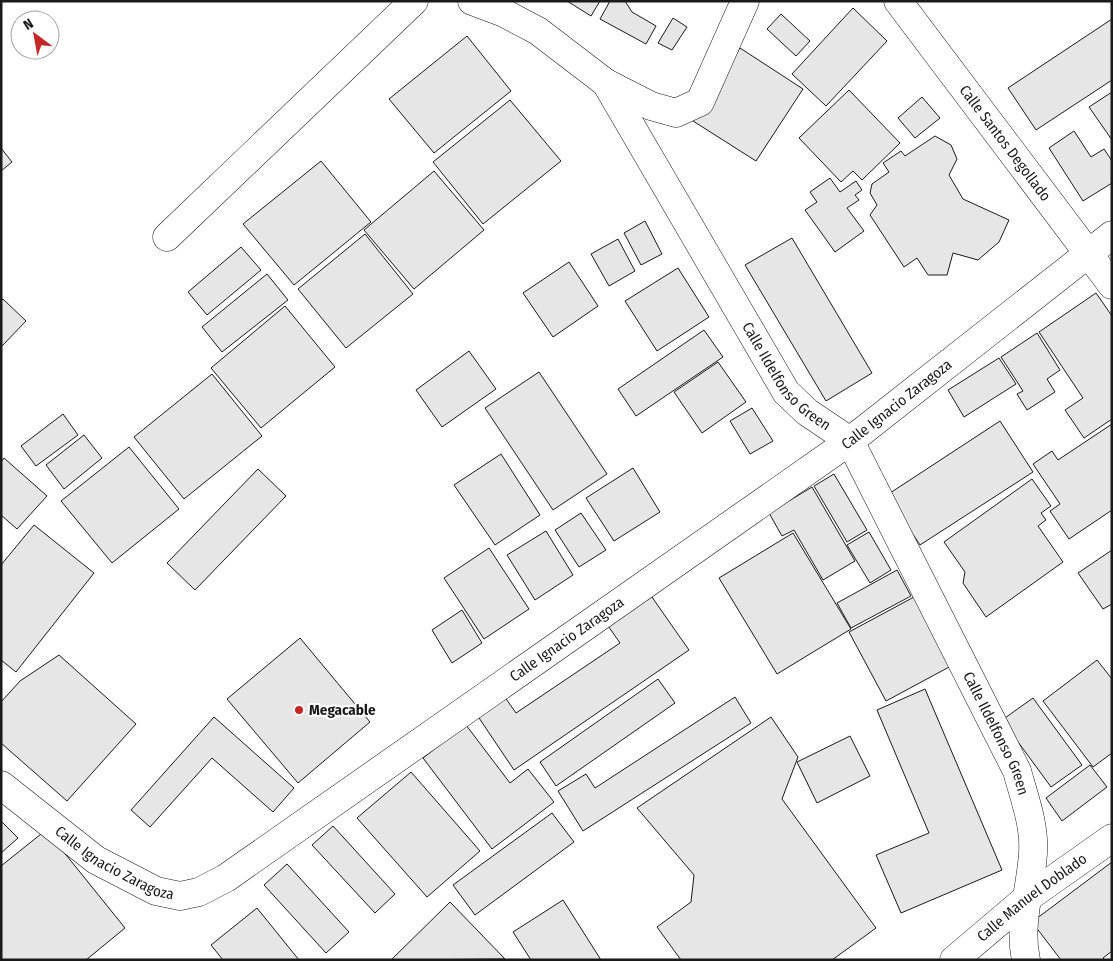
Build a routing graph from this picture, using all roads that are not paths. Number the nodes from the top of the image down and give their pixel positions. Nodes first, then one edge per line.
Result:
1 (414, 1) edge
2 (472, 1) edge
3 (745, 1) edge
4 (898, 1) edge
5 (606, 83) junction
6 (1112, 235) edge
7 (168, 237) dead end
8 (1088, 252) junction
9 (1112, 285) edge
10 (850, 441) junction
11 (1, 785) edge
12 (1112, 838) edge
13 (1027, 898) junction
14 (954, 960) edge
15 (1026, 960) edge

1 - 7 street
2 - 5 street, Calle Ildelfonso Green
3 - 5 street
4 - 8 street, Calle Santos Degollado
5 - 10 street, Calle Ildelfonso Green
6 - 8 street, Calle Ignacio Zaragoza
8 - 9 street, Calle Santos Degollado
8 - 10 street, Calle Ignacio Zaragoza
10 - 11 street, Calle Ignacio Zaragoza
10 - 13 street, Calle Ildelfonso Green
12 - 13 street, Calle Manuel Doblado
13 - 14 street, Calle Manuel Doblado
13 - 15 street, Calle Ildelfonso Green

